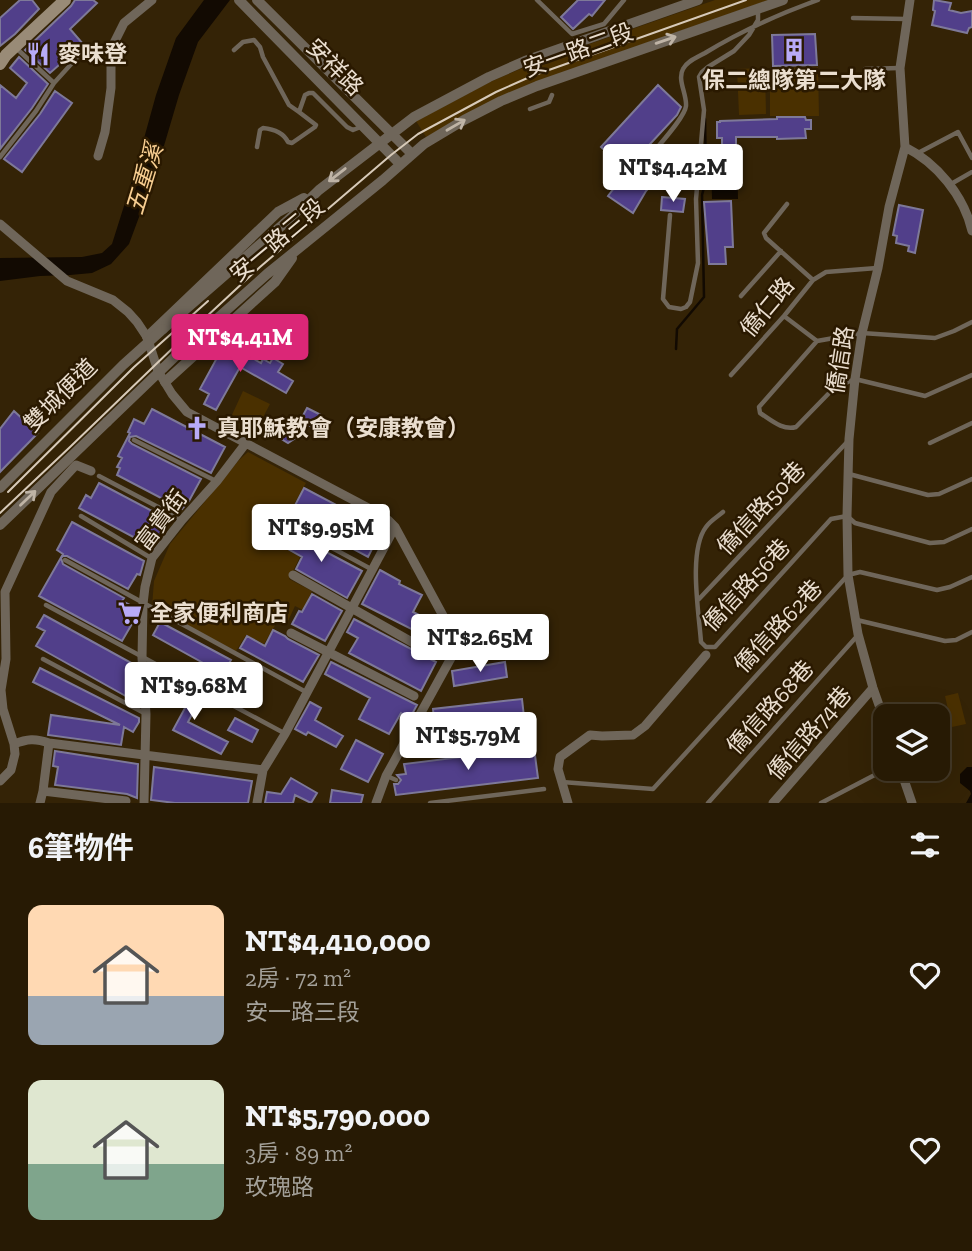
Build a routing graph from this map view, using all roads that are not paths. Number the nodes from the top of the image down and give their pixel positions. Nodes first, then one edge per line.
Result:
1 (65, 0) edge
2 (152, 0) edge
3 (240, 0) edge
4 (257, 0) edge
5 (537, 0) edge
6 (624, 0) edge
7 (698, 0) edge
8 (783, 0) edge
9 (818, 0) edge
10 (910, 0) edge
11 (758, 9) junction
12 (853, 18) dead end
13 (906, 19) junction
14 (755, 26) junction
15 (234, 50) dead end
16 (83, 51) dead end
17 (5, 54) edge
18 (900, 68) junction
19 (865, 69) dead end
20 (54, 83) junction
21 (552, 96) dead end
22 (530, 109) dead end
23 (299, 112) junction
24 (363, 126) junction
25 (391, 133) junction
26 (379, 142) junction
27 (257, 147) dead end
28 (905, 148) junction
29 (918, 153) junction
30 (412, 154) junction
31 (651, 155) dead end
32 (98, 156) dead end
33 (0, 157) edge
34 (972, 158) edge
35 (400, 164) junction
36 (972, 172) edge
37 (951, 184) junction
38 (318, 190) junction
39 (787, 204) dead end
40 (670, 215) dead end
41 (971, 219) edge
42 (0, 224) edge
43 (972, 231) edge
44 (300, 248) junction
45 (781, 251) junction
46 (878, 268) junction
47 (813, 280) junction
48 (741, 296) dead end
49 (784, 316) junction
50 (972, 322) edge
51 (862, 333) junction
52 (147, 337) junction
53 (817, 341) junction
54 (731, 375) dead end
55 (972, 375) edge
56 (855, 379) junction
57 (165, 383) junction
58 (972, 423) edge
59 (849, 439) junction
60 (134, 440) dead end
61 (246, 443) junction
62 (930, 443) dead end
63 (848, 473) junction
64 (95, 474) joint
65 (972, 479) edge
66 (217, 481) junction
67 (0, 482) edge
68 (0, 488) edge
69 (723, 512) dead end
70 (81, 516) dead end
71 (847, 516) junction
72 (182, 520) junction
73 (286, 523) dead end
74 (0, 525) edge
75 (395, 527) junction
76 (972, 529) edge
77 (152, 558) junction
78 (65, 560) dead end
79 (372, 570) junction
80 (293, 575) dead end
81 (848, 575) junction
82 (972, 577) edge
83 (698, 600) junction
84 (143, 604) junction
85 (46, 605) dead end
86 (351, 609) junction
87 (857, 620) junction
88 (972, 632) edge
89 (291, 633) dead end
90 (858, 634) junction
91 (328, 652) junction
92 (433, 654) dead end
93 (706, 655) dead end
94 (142, 658) junction
95 (43, 659) dead end
96 (873, 688) junction
97 (306, 692) junction
98 (414, 696) dead end
99 (879, 704) edge
100 (146, 714) junction
101 (285, 734) junction
102 (421, 734) dead end
103 (410, 736) junction
104 (49, 743) junction
105 (14, 744) junction
106 (146, 756) junction
107 (263, 771) junction
108 (386, 776) junction
109 (873, 776) edge
110 (396, 780) dead end
111 (0, 781) edge
112 (904, 781) edge
113 (562, 782) junction
114 (544, 789) dead end
115 (43, 792) junction
116 (126, 801) dead end
117 (779, 801) edge
118 (40, 803) edge
119 (144, 803) edge
120 (257, 803) edge
121 (376, 803) edge
122 (430, 803) edge
123 (568, 803) edge
124 (708, 803) edge
125 (821, 803) edge
126 (912, 803) edge

1 - 17 main road
2 - 32 street
3 - 24 street, 安祥路
4 - 25 street, 安祥路
5 - 6 lane
7 - 25 street, 安一路二段
8 - 11 street, 安一路二段
9 - 14 lane
10 - 13 street, 僑信路
11 - 14 lane
30 -> 11 street, 安一路二段
12 - 13 lane
13 - 18 street, 僑信路
14 - 31 lane
14 - 40 lane
15 - 23 lane
16 - 20 lane
17 - 20 lane
18 - 19 lane
18 - 28 street, 僑信路
20 - 33 lane
21 - 22 lane
23 - 24 lane
23 - 27 lane
24 - 26 street, 安祥路
25 - 26 street, 安一路三段
25 - 30 street, 安祥路
26 - 35 street, 安祥路
26 -> 38 street, 安一路三段
28 - 29 street
28 - 46 street, 僑信路
29 - 34 lane
29 - 37 street
30 - 35 street, 安一路二段
35 - 44 street, 安一路三段
36 - 37 lane
37 - 41 street
38 - 52 street
38 - 68 street, 安一路三段, bridge
39 - 45 lane
41 - 43 street
42 - 52 street
44 - 57 street
74 -> 44 street, 安一路三段, bridge
45 - 47 lane
45 - 48 lane
46 - 47 lane, 僑仁路
46 - 51 street, 僑信路
47 - 49 lane, 僑仁路
49 - 53 lane
49 - 54 lane, 僑仁路
50 - 51 lane
51 - 53 lane
51 - 56 street, 僑信路
52 - 57 street
52 - 67 street, 雙城便道
53 - 56 lane
55 - 56 lane
56 - 59 street, 僑信路
57 - 61 street
58 - 62 lane
59 - 63 street, 僑信路
59 - 83 lane, 僑信路50巷
60 - 66 lane
61 - 66 street, 富貴街
61 - 75 street
63 - 65 lane
63 - 71 street, 僑信路
64 - 72 lane
64 - 105 street
66 - 72 street, 富貴街
69 - 83 lane
70 - 77 lane
71 - 76 lane
71 - 81 street, 僑信路
71 - 83 lane, 僑信路56巷
72 - 77 street, 富貴街
73 - 79 lane
75 - 79 street
75 - 103 street
77 - 84 street, 富貴街
78 - 84 lane
79 - 86 street
80 - 86 street
81 - 82 lane
81 - 87 street, 僑信路
81 - 113 lane, 僑信路62巷
84 - 94 street, 富貴街
84 - 97 lane
85 - 94 lane
86 - 91 street
86 - 92 street
87 - 88 lane
87 - 90 street, 僑信路
89 - 91 street
90 - 96 street, 僑信路
90 - 124 lane, 僑信路68巷
91 - 97 street
91 - 98 street
93 - 113 street
94 - 100 street, 富貴街
94 - 101 lane
95 - 100 lane
96 - 99 street, 僑信路
96 - 117 street, 僑信路74巷
97 - 101 street
100 - 106 street, 富貴街
101 - 107 street
102 - 103 lane
103 - 108 street
104 - 105 street
104 - 106 street
104 - 115 street
105 - 111 street
106 - 107 street
106 - 119 street, 富貴街
107 - 120 street
108 - 110 lane
108 - 121 street
109 - 125 lane
112 - 126 street
113 - 123 street
114 - 122 lane
115 - 116 street
115 - 118 street

